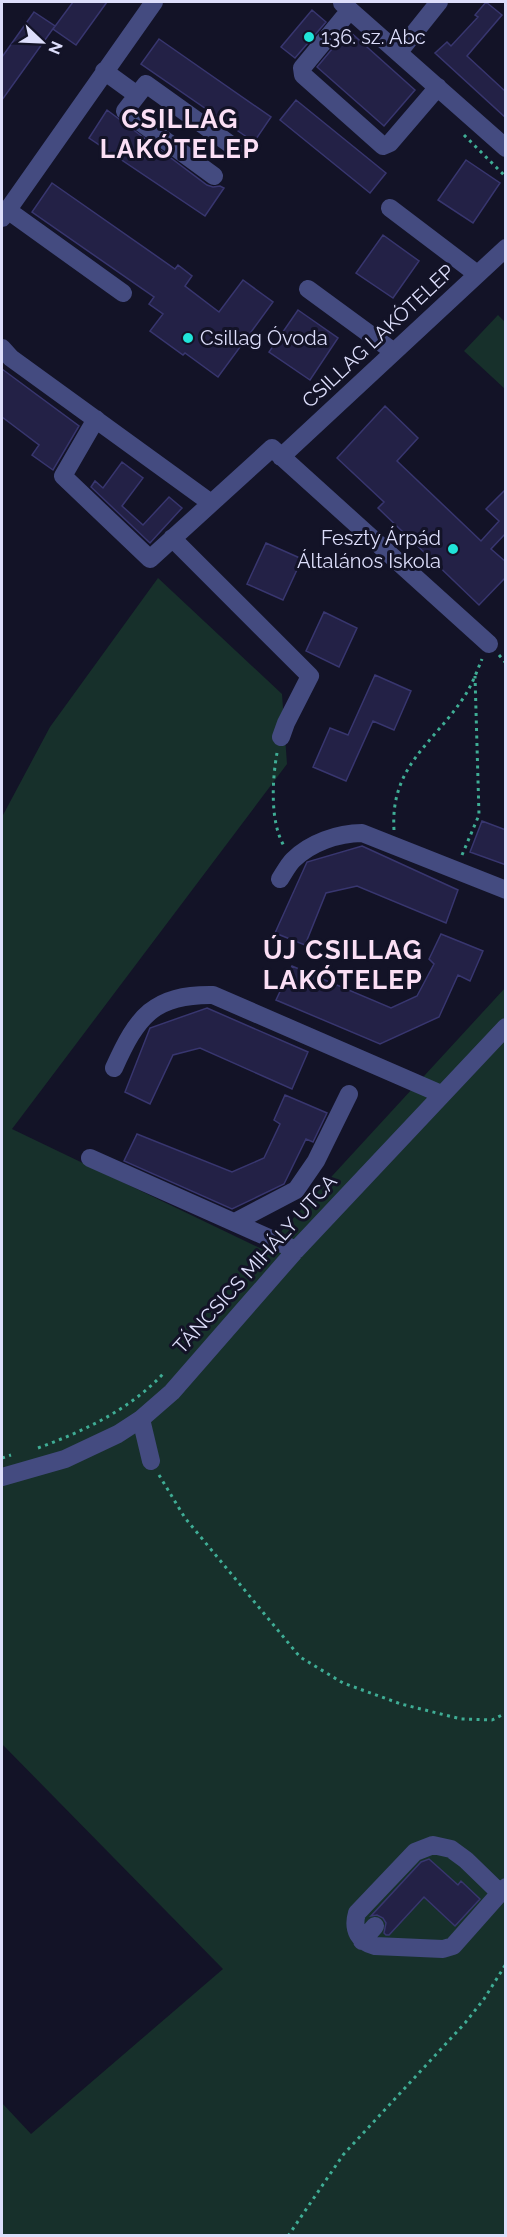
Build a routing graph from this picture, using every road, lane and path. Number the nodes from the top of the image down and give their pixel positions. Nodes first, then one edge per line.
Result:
1 (154, 2) edge
2 (440, 2) edge
3 (345, 6) edge
4 (399, 52) junction
5 (104, 71) junction
6 (438, 87) junction
7 (137, 95) junction
8 (234, 147) dead end
9 (506, 148) edge
10 (214, 176) dead end
11 (390, 208) dead end
12 (4, 214) edge
13 (506, 248) edge
14 (477, 274) junction
15 (308, 289) dead end
16 (123, 293) dead end
17 (2, 348) edge
18 (394, 352) junction
19 (96, 419) junction
20 (281, 457) junction
21 (211, 503) junction
22 (172, 538) junction
23 (489, 644) joint
24 (475, 674) junction
25 (281, 737) joint
26 (395, 846) junction
27 (292, 860) junction
28 (456, 870) junction
29 (280, 879) dead end
30 (506, 890) edge
31 (506, 1027) edge
32 (114, 1068) dead end
33 (349, 1094) dead end
34 (441, 1094) junction
35 (90, 1158) dead end
36 (235, 1222) junction
37 (296, 1250) junction
38 (164, 1373) dead end
39 (141, 1419) junction
40 (35, 1449) dead end
41 (13, 1455) dead end
42 (2, 1458) edge
43 (151, 1461) joint
44 (2, 1477) edge
45 (506, 1713) edge
46 (503, 1890) edge
47 (375, 1926) dead end
48 (362, 1941) junction
49 (506, 1964) edge
50 (288, 2235) edge

1 - 5 street
2 - 4 street
3 - 4 street
3 - 6 street
4 - 6 street
5 - 7 street
5 - 12 street
6 - 9 street
7 - 8 street
7 - 10 street
11 - 14 street
12 - 16 street
13 - 14 street, CSILLAG LAKÓTELEP
14 - 18 street, CSILLAG LAKÓTELEP
15 - 18 street
17 - 19 street
18 - 20 street, CSILLAG LAKÓTELEP
19 - 21 street
19 - 22 street
20 - 21 street
20 - 23 street
21 - 22 street
22 - 25 street
23 - 24 path
24 - 26 path
24 - 28 path
25 - 27 path
26 - 27 street
26 - 28 street
27 - 29 street
28 - 30 street
31 - 34 street, TÁNCSICS MIHÁLY UTCA
32 - 34 street
33 - 36 street
34 - 37 street, TÁNCSICS MIHÁLY UTCA
35 - 36 street
36 - 37 street
37 - 39 street, TÁNCSICS MIHÁLY UTCA
38 - 40 path
39 - 43 street
39 - 44 street, TÁNCSICS MIHÁLY UTCA
41 - 42 path
43 - 45 path
46 - 48 street
46 - 48 street
47 - 48 street
49 - 50 path

